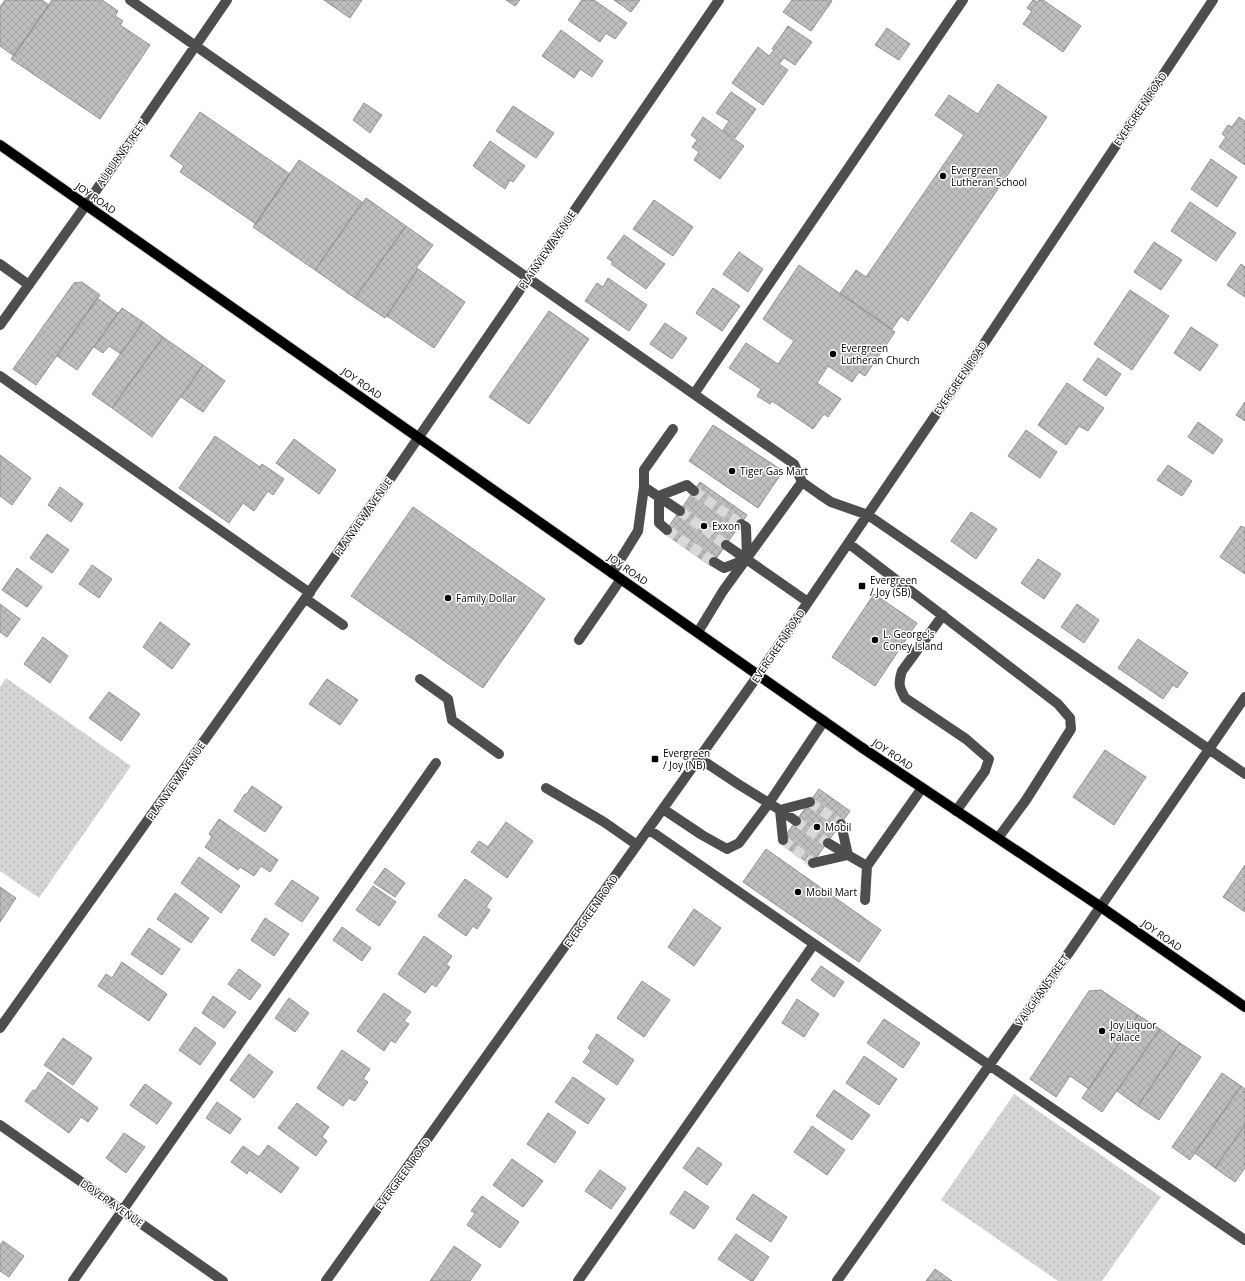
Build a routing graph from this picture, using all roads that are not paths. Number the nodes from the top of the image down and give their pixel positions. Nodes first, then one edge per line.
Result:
1 (130, 0) edge
2 (227, 0) edge
3 (719, 0) edge
4 (963, 0) edge
5 (1213, 0) edge
6 (195, 46) junction
7 (0, 145) edge
8 (86, 205) junction
9 (0, 264) edge
10 (528, 278) junction
11 (29, 284) junction
12 (0, 325) edge
13 (0, 376) edge
14 (694, 394) junction
15 (673, 429) dead end
16 (419, 438) junction
17 (802, 482) junction
18 (644, 487) junction
19 (694, 491) tunnel mouth
20 (659, 496) junction
21 (680, 511) tunnel mouth
22 (868, 515) junction
23 (741, 524) tunnel mouth
24 (667, 530) tunnel mouth
25 (848, 543) junction
26 (726, 545) tunnel mouth
27 (747, 559) junction
28 (714, 562) tunnel mouth
29 (612, 572) junction
30 (621, 578) junction
31 (308, 596) junction
32 (808, 602) junction
33 (943, 615) junction
34 (343, 625) dead end
35 (698, 632) junction
36 (579, 640) dead end
37 (759, 674) junction
38 (420, 679) dead end
39 (1245, 697) edge
40 (824, 721) junction
41 (1209, 749) junction
42 (499, 754) dead end
43 (699, 758) junction
44 (436, 763) dead end
45 (1245, 774) edge
46 (546, 788) dead end
47 (922, 788) junction
48 (810, 802) dead end
49 (769, 804) junction
50 (663, 809) junction
51 (780, 810) junction
52 (956, 811) junction
53 (796, 821) tunnel mouth
54 (841, 824) tunnel mouth
55 (648, 829) junction
56 (998, 838) junction
57 (783, 840) dead end
58 (828, 843) tunnel mouth
59 (637, 845) junction
60 (848, 855) junction
61 (813, 863) dead end
62 (868, 866) junction
63 (865, 900) dead end
64 (1101, 907) junction
65 (814, 944) junction
66 (1245, 1007) edge
67 (0, 1028) edge
68 (989, 1065) junction
69 (0, 1125) edge
70 (122, 1211) junction
71 (1245, 1240) edge
72 (73, 1281) edge
73 (223, 1281) edge
74 (326, 1281) edge
75 (578, 1281) edge
76 (837, 1281) edge

1 - 6 street
2 - 6 street, AUBURN STREET
3 - 10 street, PLAINVIEW AVENUE
4 - 14 street
5 - 22 street, EVERGREEN ROAD
6 - 8 street, AUBURN STREET
6 - 10 street
7 - 8 main road, JOY ROAD
8 - 11 street, AUBURN STREET
8 - 16 main road, JOY ROAD
9 - 11 street
10 - 14 street
10 - 16 street, PLAINVIEW AVENUE
11 - 12 street, AUBURN STREET
13 - 31 street
14 - 17 street
15 - 18 street
16 - 29 main road, JOY ROAD
16 - 31 street, PLAINVIEW AVENUE
17 - 22 street
17 - 27 street
18 - 20 street
18 - 29 street
19 - 20 street
20 - 21 street
20 - 24 street
22 - 25 street, EVERGREEN ROAD
22 - 41 street
23 - 27 street
25 - 32 street, EVERGREEN ROAD
25 - 33 street
26 - 27 street
27 - 28 street
27 - 32 street
27 - 35 street
29 - 30 main road, JOY ROAD
30 - 35 main road, JOY ROAD
30 - 36 street
31 - 34 street
31 - 67 street, PLAINVIEW AVENUE
32 - 37 street, EVERGREEN ROAD
33 - 52 street
33 - 56 street
35 - 37 main road, JOY ROAD
37 - 40 main road, JOY ROAD
37 - 43 street, EVERGREEN ROAD
38 - 42 street
39 - 41 street, VAUGHAN STREET
40 - 47 main road, JOY ROAD
40 - 49 street
41 - 45 street
41 - 64 street, VAUGHAN STREET
43 - 49 street
43 - 50 street, EVERGREEN ROAD
44 - 70 street
46 - 59 street
47 - 52 main road, JOY ROAD
47 - 62 street
48 - 51 street
49 - 50 street
49 - 51 street
50 - 55 street, EVERGREEN ROAD
51 - 53 street
51 - 57 street
52 - 56 main road, JOY ROAD
54 - 60 street
55 - 59 street, EVERGREEN ROAD
55 - 65 street
56 - 64 main road, JOY ROAD
58 - 60 street
59 - 74 street, EVERGREEN ROAD
60 - 61 street
60 - 62 street
62 - 63 street
64 - 66 main road, JOY ROAD
64 - 68 street, VAUGHAN STREET
65 - 68 street
65 - 75 street
68 - 71 street
68 - 76 street, VAUGHAN STREET
69 - 70 street, DOVER AVENUE
70 - 72 street
70 - 73 street, DOVER AVENUE

